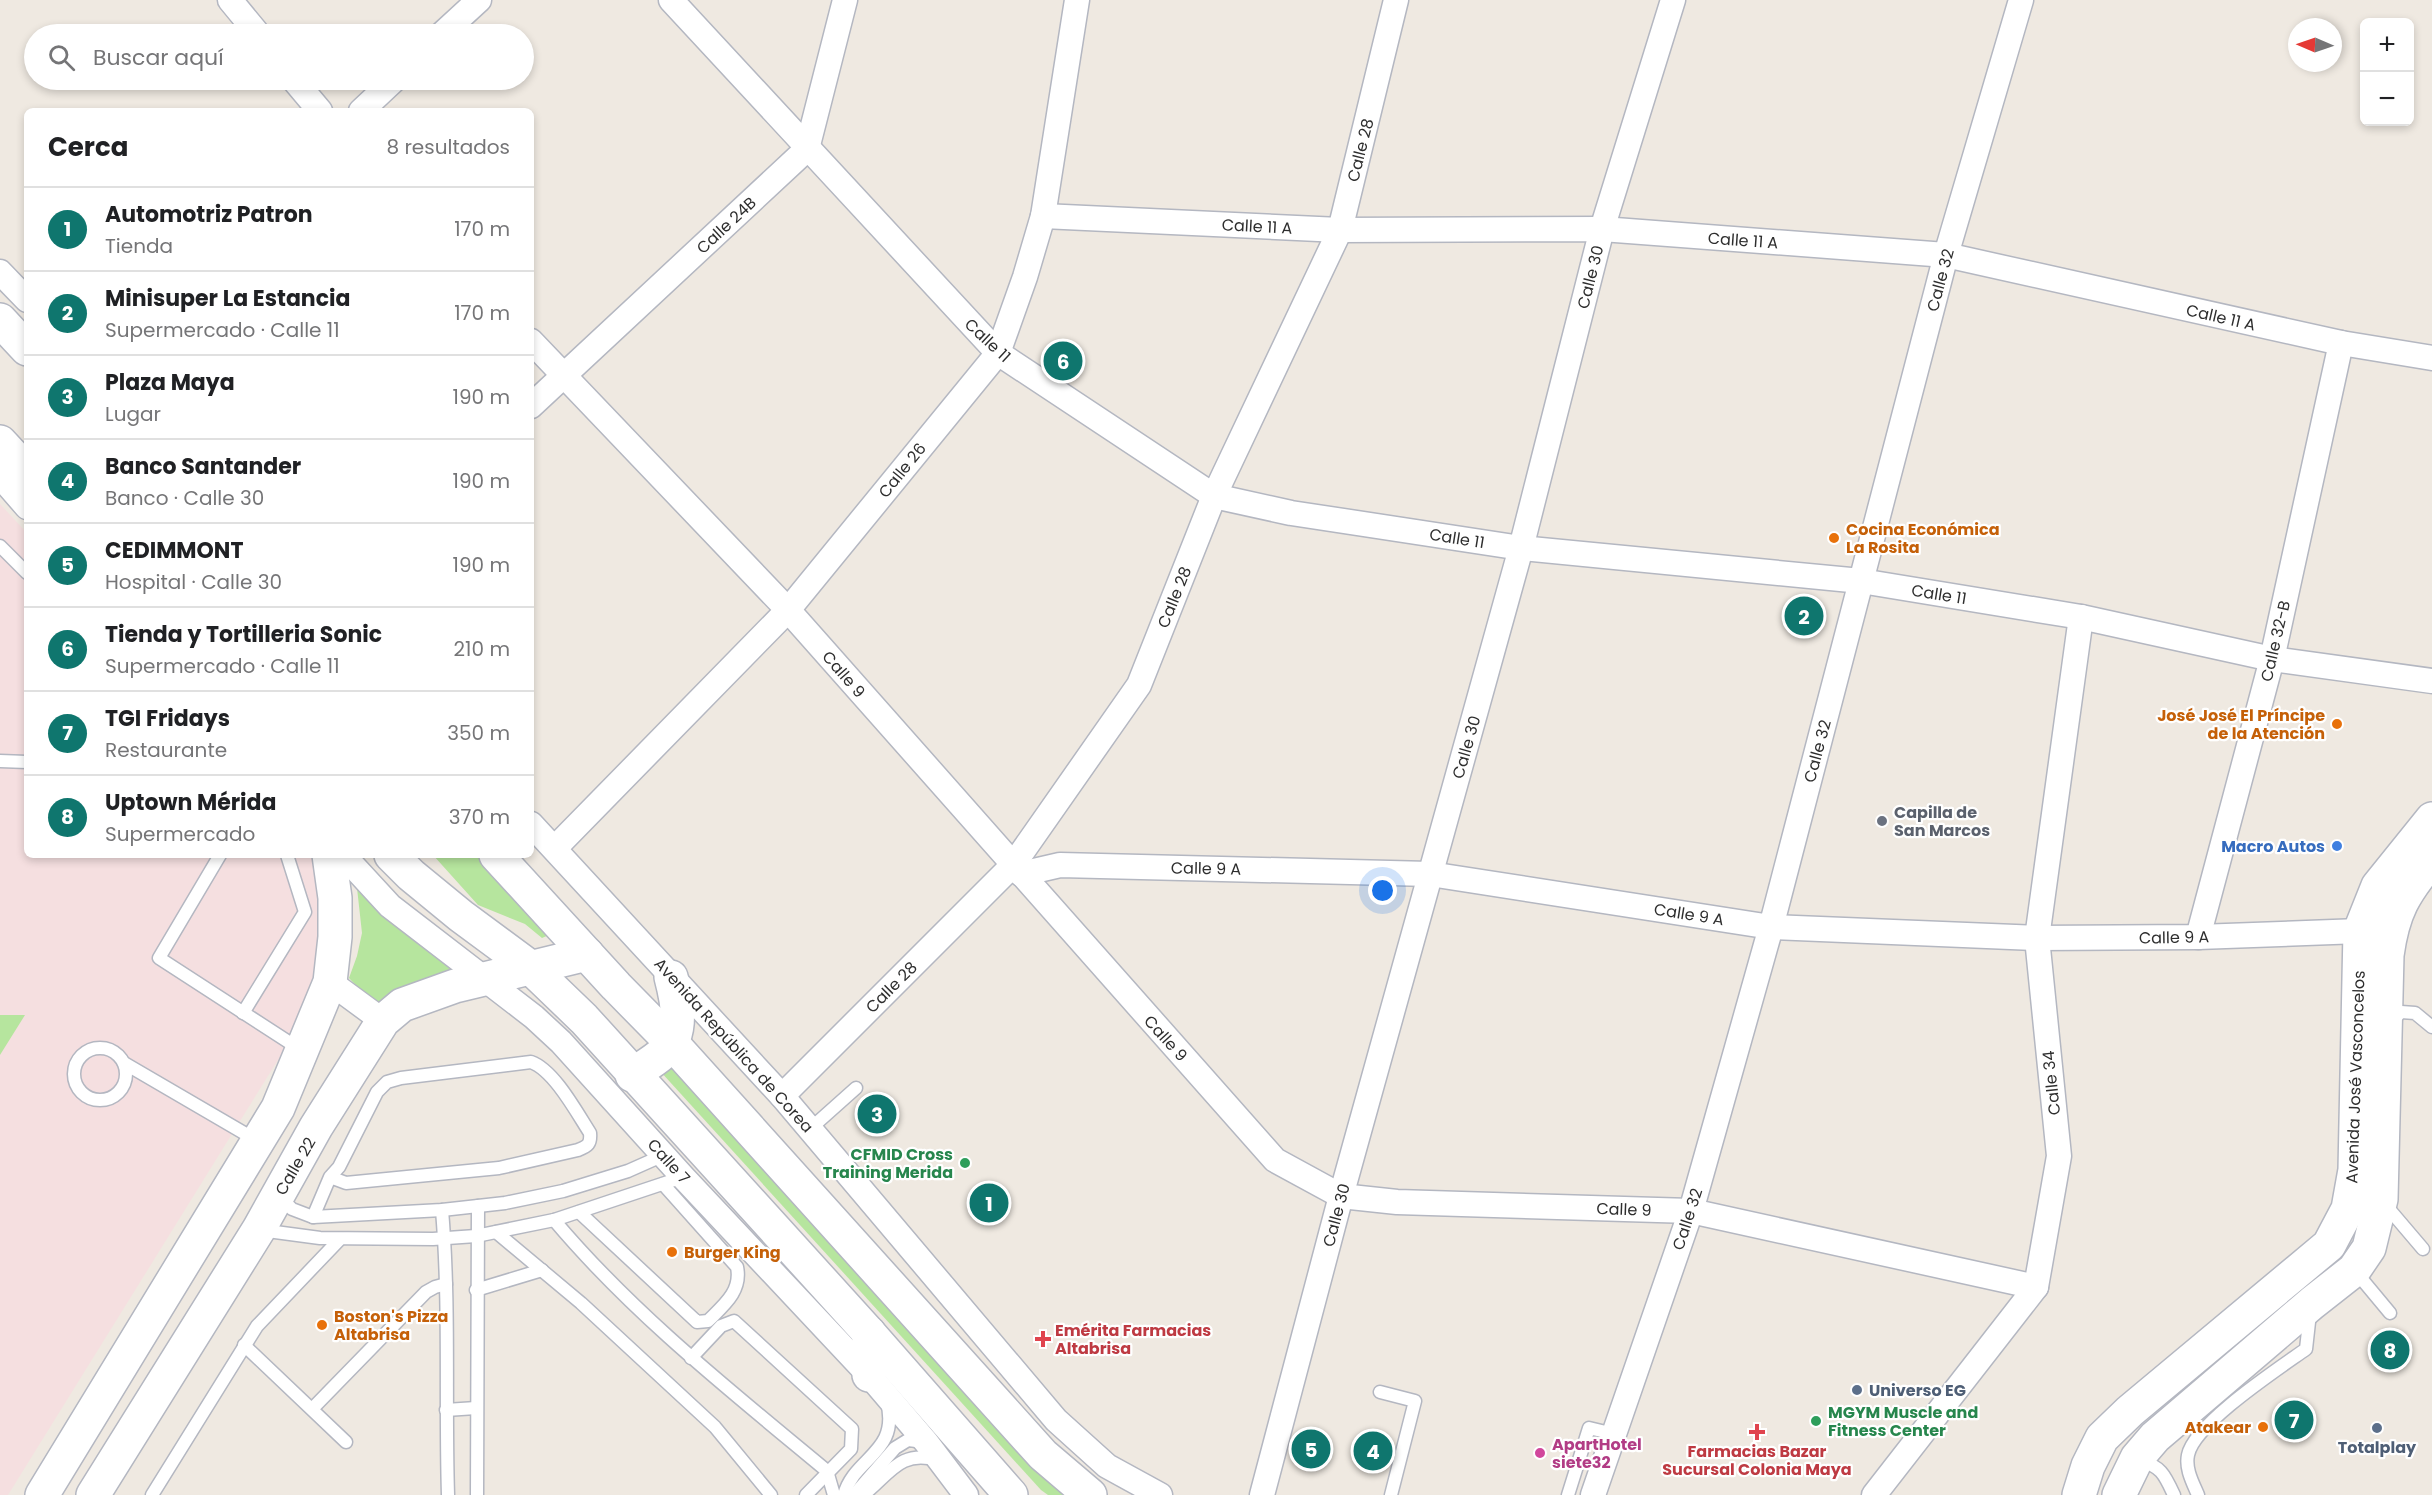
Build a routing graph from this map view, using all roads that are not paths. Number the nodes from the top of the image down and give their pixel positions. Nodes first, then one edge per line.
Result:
1 (230, 0) edge
2 (479, 0) edge
3 (671, 0) edge
4 (845, 0) edge
5 (1077, 0) edge
6 (1396, 0) edge
7 (1673, 0) edge
8 (2021, 0) edge
9 (250, 24) edge
10 (453, 24) edge
11 (302, 90) edge
12 (383, 90) edge
13 (317, 108) edge
14 (364, 108) edge
15 (807, 150) junction
16 (1043, 216) junction
17 (1340, 230) junction
18 (1602, 230) junction
19 (1946, 255) junction
20 (0, 272) edge
21 (24, 297) edge
22 (0, 320) edge
23 (534, 344) edge
24 (2341, 344) junction
25 (24, 346) edge
26 (998, 353) junction
27 (2432, 358) edge
28 (563, 376) junction
29 (534, 403) edge
30 (10, 456) edge
31 (1214, 496) junction
32 (24, 498) edge
33 (0, 546) edge
34 (1521, 548) junction
35 (24, 570) edge
36 (1861, 581) junction
37 (788, 610) junction
38 (2081, 616) junction
39 (2272, 659) junction
40 (2432, 681) edge
41 (0, 761) edge
42 (24, 762) edge
43 (2432, 819) edge
44 (534, 827) edge
45 (555, 848) junction
46 (218, 858) edge
47 (288, 858) edge
48 (329, 858) edge
49 (346, 858) edge
50 (394, 858) edge
51 (499, 858) edge
52 (2432, 859) edge
53 (1017, 870) junction
54 (1430, 874) junction
55 (1771, 927) junction
56 (2360, 931) junction
57 (2198, 937) junction
58 (2037, 938) junction
59 (586, 954) junction
60 (530, 967) junction
61 (672, 977) junction
62 (484, 978) junction
63 (330, 982) junction
64 (243, 1013) junction
65 (383, 1021) junction
66 (2385, 1027) junction
67 (2432, 1027) edge
68 (671, 1042) junction
69 (302, 1051) junction
70 (124, 1064) junction
71 (632, 1075) junction
72 (856, 1088) dead end
73 (783, 1096) junction
74 (810, 1129) junction
75 (259, 1142) junction
76 (664, 1155) junction
77 (330, 1177) junction
78 (673, 1181) junction
79 (278, 1195) junction
80 (1341, 1196) junction
81 (2381, 1199) junction
82 (477, 1206) junction
83 (442, 1210) junction
84 (1690, 1211) junction
85 (579, 1212) junction
86 (313, 1217) junction
87 (554, 1220) junction
88 (259, 1229) junction
89 (496, 1232) junction
90 (476, 1236) junction
91 (445, 1238) junction
92 (340, 1239) junction
93 (2423, 1249) dead end
94 (542, 1270) junction
95 (2354, 1270) junction
96 (446, 1284) junction
97 (2036, 1287) junction
98 (476, 1290) junction
99 (2312, 1303) junction
100 (2390, 1313) dead end
101 (869, 1333) junction
102 (244, 1345) junction
103 (691, 1358) junction
104 (876, 1384) junction
105 (1380, 1392) dead end
106 (313, 1408) junction
107 (476, 1408) junction
108 (446, 1410) junction
109 (1614, 1434) junction
110 (346, 1442) dead end
111 (933, 1451) junction
112 (2137, 1458) junction
113 (827, 1472) junction
114 (42, 1495) edge
115 (93, 1495) edge
116 (152, 1495) edge
117 (448, 1495) edge
118 (477, 1495) edge
119 (771, 1495) edge
120 (806, 1495) edge
121 (834, 1495) edge
122 (844, 1495) edge
123 (854, 1495) edge
124 (863, 1495) edge
125 (966, 1495) edge
126 (1011, 1495) edge
127 (1090, 1495) edge
128 (1160, 1495) edge
129 (1262, 1495) edge
130 (1390, 1495) edge
131 (1568, 1495) edge
132 (1593, 1495) edge
133 (1874, 1495) edge
134 (2079, 1495) edge
135 (2119, 1495) edge
136 (2174, 1495) edge
137 (2198, 1495) edge

1 - 9 street
2 - 10 street
3 - 15 street, Calle 11
4 - 15 street
5 - 16 street, Calle 26
6 - 17 street, Calle 28
7 - 18 street, Calle 30
8 - 19 street, Calle 32
11 - 13 street
12 - 14 street
15 - 26 street, Calle 11
15 - 28 street, Calle 24B
16 - 17 street, Calle 11 A
16 - 26 street, Calle 26
17 - 18 street, Calle 11 A
17 - 31 street, Calle 28
18 - 19 street, Calle 11 A
18 - 34 street, Calle 30
19 - 24 street, Calle 11 A
19 - 36 street, Calle 32
20 - 21 street
22 - 25 main road
23 - 28 street, Calle 9
24 - 27 street, Calle 11 A
24 - 39 street, Calle 32-B
26 - 31 street, Calle 11
26 - 37 street, Calle 26
28 - 29 street, Calle 24B
28 - 37 street, Calle 9
30 - 32 street
31 - 34 street, Calle 11
31 - 53 street, Calle 28
33 - 35 lane
34 - 36 street, Calle 11
34 - 54 street, Calle 30
36 - 38 street, Calle 11
36 - 55 street, Calle 32
37 - 45 street, Calle 26
37 - 53 street, Calle 9
38 - 39 street, Calle 11
38 - 58 street, Calle 34
39 - 40 street, Calle 11
39 - 57 street, Calle 32-B
41 - 42 lane
43 - 56 main road, Avenida José Vasconcelos
44 - 45 street, Avenida República de Corea
45 - 61 street, Avenida República de Corea
46 - 64 lane
47 - 64 lane
48 - 63 main road
49 - 62 street, Calle 7
50 - 60 main road
51 - 59 main road
52 - 66 main road, Avenida José Vasconcelos
53 - 54 street, Calle 9 A
53 - 73 street, Calle 28
53 - 80 street, Calle 9
54 - 55 street, Calle 9 A
54 - 80 street, Calle 30
55 - 58 street, Calle 9 A
55 - 84 street, Calle 32
56 - 57 street, Calle 9 A
56 - 134 main road, Avenida José Vasconcelos
57 - 58 street, Calle 9 A
58 - 97 street, Calle 34
59 - 60 main road, Calle 22
59 - 68 main road
60 - 62 main road, Calle 22
60 - 71 main road
61 - 68 main road
61 - 73 street, Avenida República de Corea
62 - 65 main road, Calle 22
62 - 76 street, Calle 7
63 - 65 street
63 - 69 main road
64 - 69 lane
65 - 79 main road, Calle 22
66 - 67 lane
66 - 81 main road, Avenida José Vasconcelos
68 - 71 main road
68 - 127 main road
69 - 75 main road
70 - 70 lane
70 - 75 lane
71 - 101 main road
72 - 74 lane
73 - 74 street, Avenida República de Corea
74 - 128 street, Avenida República de Corea
75 - 114 main road
76 - 78 street, Calle 7
76 - 82 lane
77 - 77 lane
77 - 86 lane
78 - 85 lane
78 - 85 lane
78 - 104 street, Calle 7
79 - 86 lane
79 - 88 main road, Calle 22
80 - 84 street, Calle 9
80 - 129 street, Calle 30
81 - 93 lane
81 - 95 main road, Avenida José Vasconcelos
82 - 83 lane
82 - 90 lane
83 - 86 lane
83 - 91 lane
84 - 97 street, Calle 9
84 - 109 street, Calle 32
85 - 87 lane
87 - 89 lane
87 - 103 lane
88 - 92 lane
88 - 115 main road, Calle 22
89 - 90 lane
89 - 94 lane
90 - 91 lane
90 - 98 lane
91 - 92 lane
91 - 96 lane
92 - 102 lane
94 - 98 lane
94 - 119 lane
95 - 99 main road, Avenida José Vasconcelos
95 - 100 lane
96 - 106 lane
96 - 108 lane
97 - 133 street, Calle 34
98 - 107 lane
99 - 112 main road, Avenida José Vasconcelos
99 - 137 lane
101 - 104 main road
101 - 126 main road
102 - 106 lane
102 - 116 lane
103 - 113 lane
103 - 113 lane
104 - 111 street, Calle 7
104 - 122 lane
105 - 130 lane
106 - 110 lane
107 - 108 lane
107 - 118 lane
108 - 117 lane
109 - 131 lane
109 - 132 street, Calle 32
111 - 123 lane
111 - 124 lane
111 - 125 street, Calle 7
112 - 135 main road, Avenida José Vasconcelos
112 - 136 lane
113 - 120 lane
113 - 121 lane

